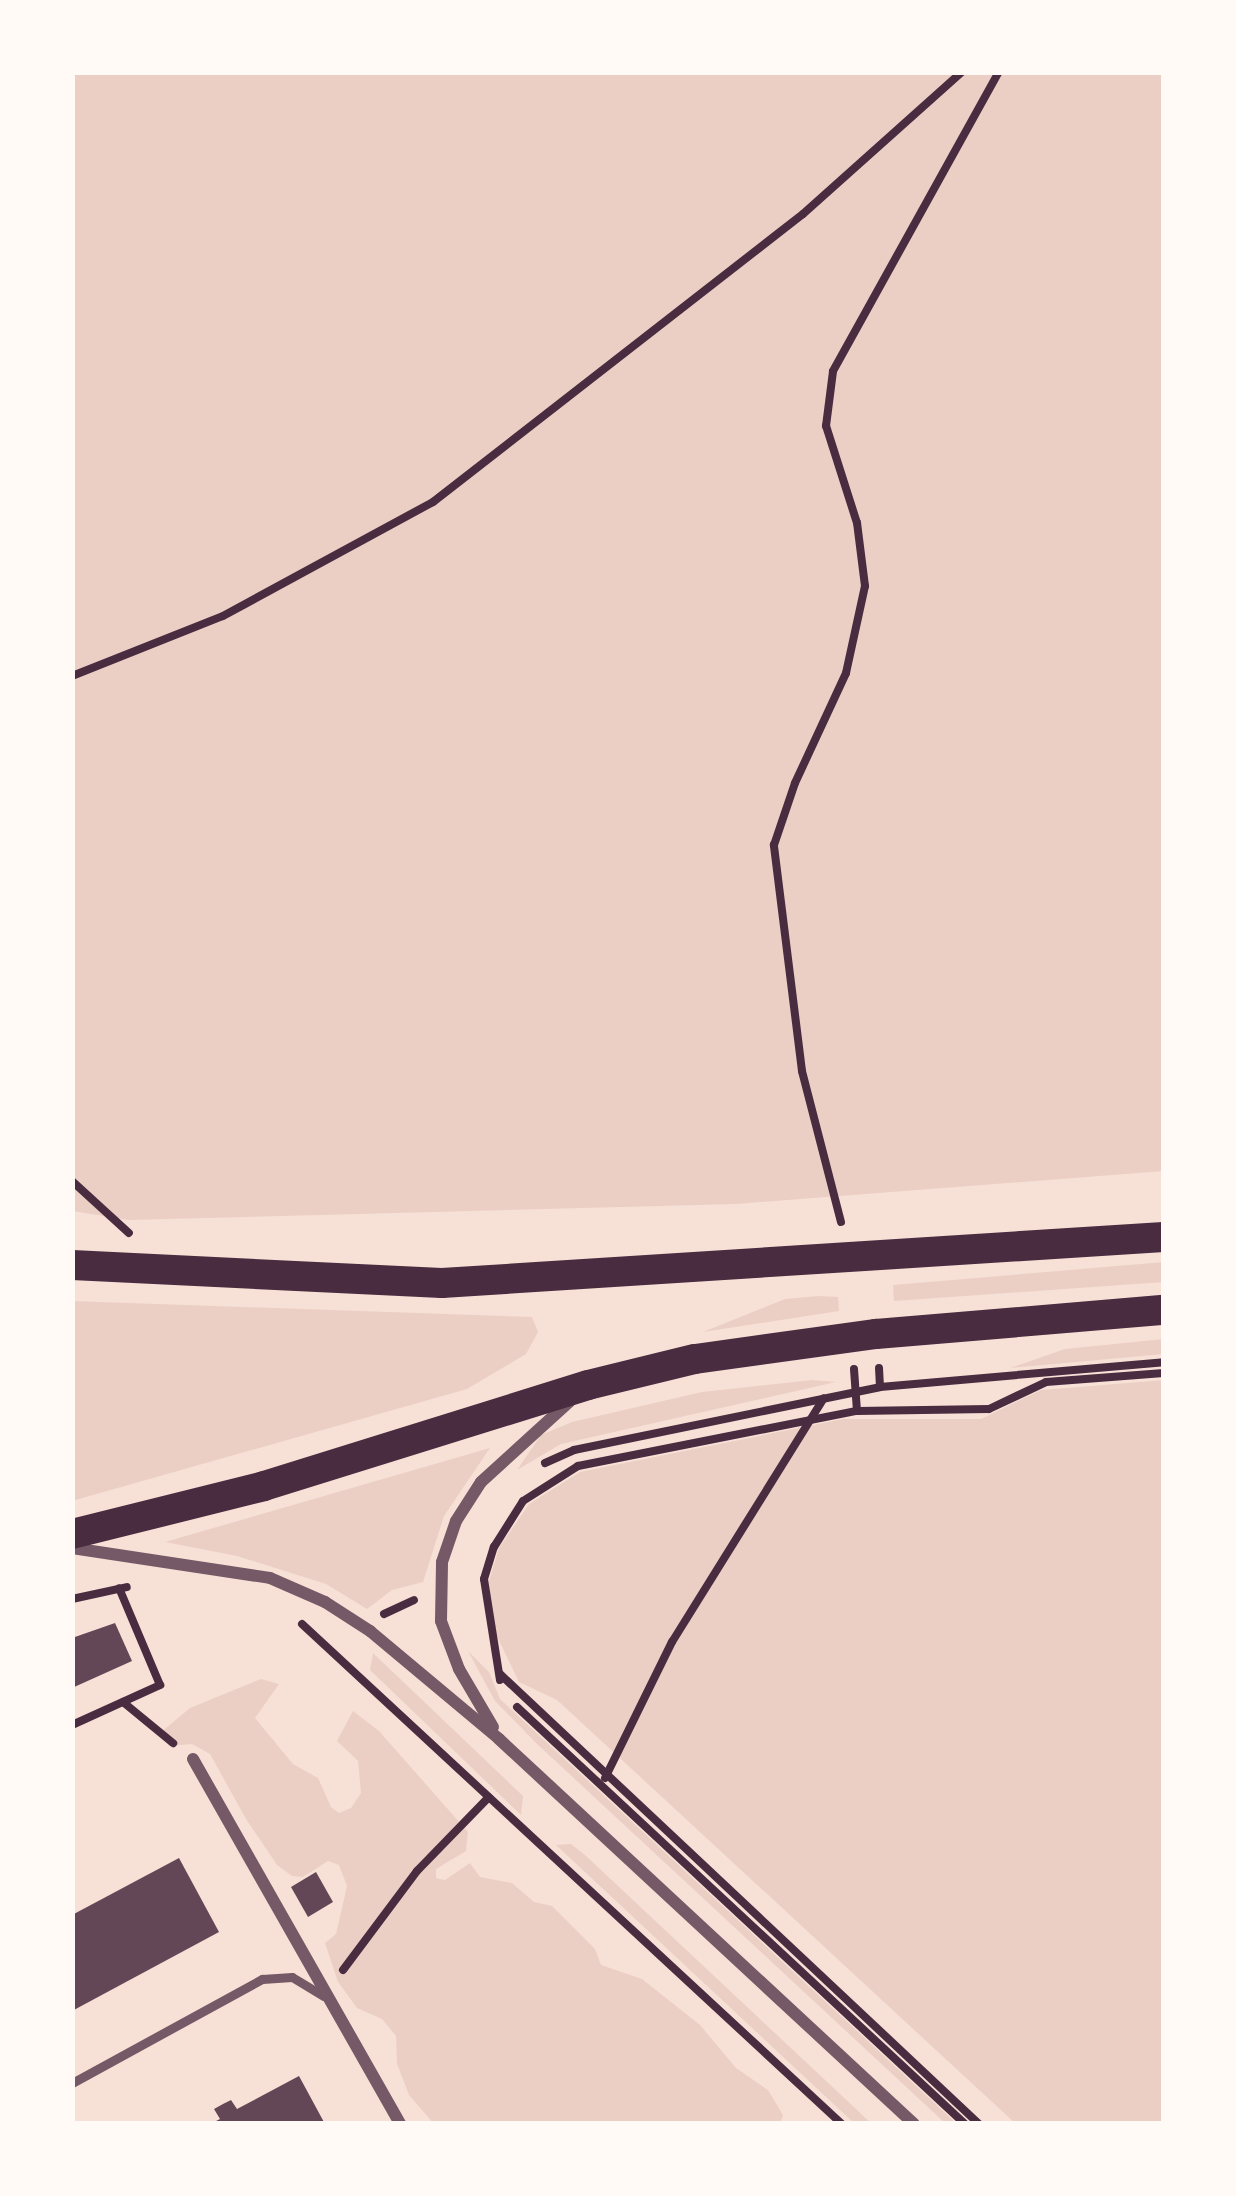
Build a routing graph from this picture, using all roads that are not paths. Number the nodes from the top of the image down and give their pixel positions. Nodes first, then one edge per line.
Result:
1 (1164, 1237) edge
2 (72, 1264) edge
3 (1164, 1310) edge
4 (588, 1385) junction
5 (72, 1534) edge
6 (72, 1548) edge
7 (500, 1738) junction
8 (193, 1759) road end
9 (324, 1996) junction
10 (72, 2083) edge
11 (400, 2124) edge
12 (914, 2124) edge

1 - 2 main road
3 - 4 main road
4 - 5 main road
4 - 7 street
6 - 7 street
7 - 12 street
8 - 9 street
9 - 10 lane
9 - 11 street

